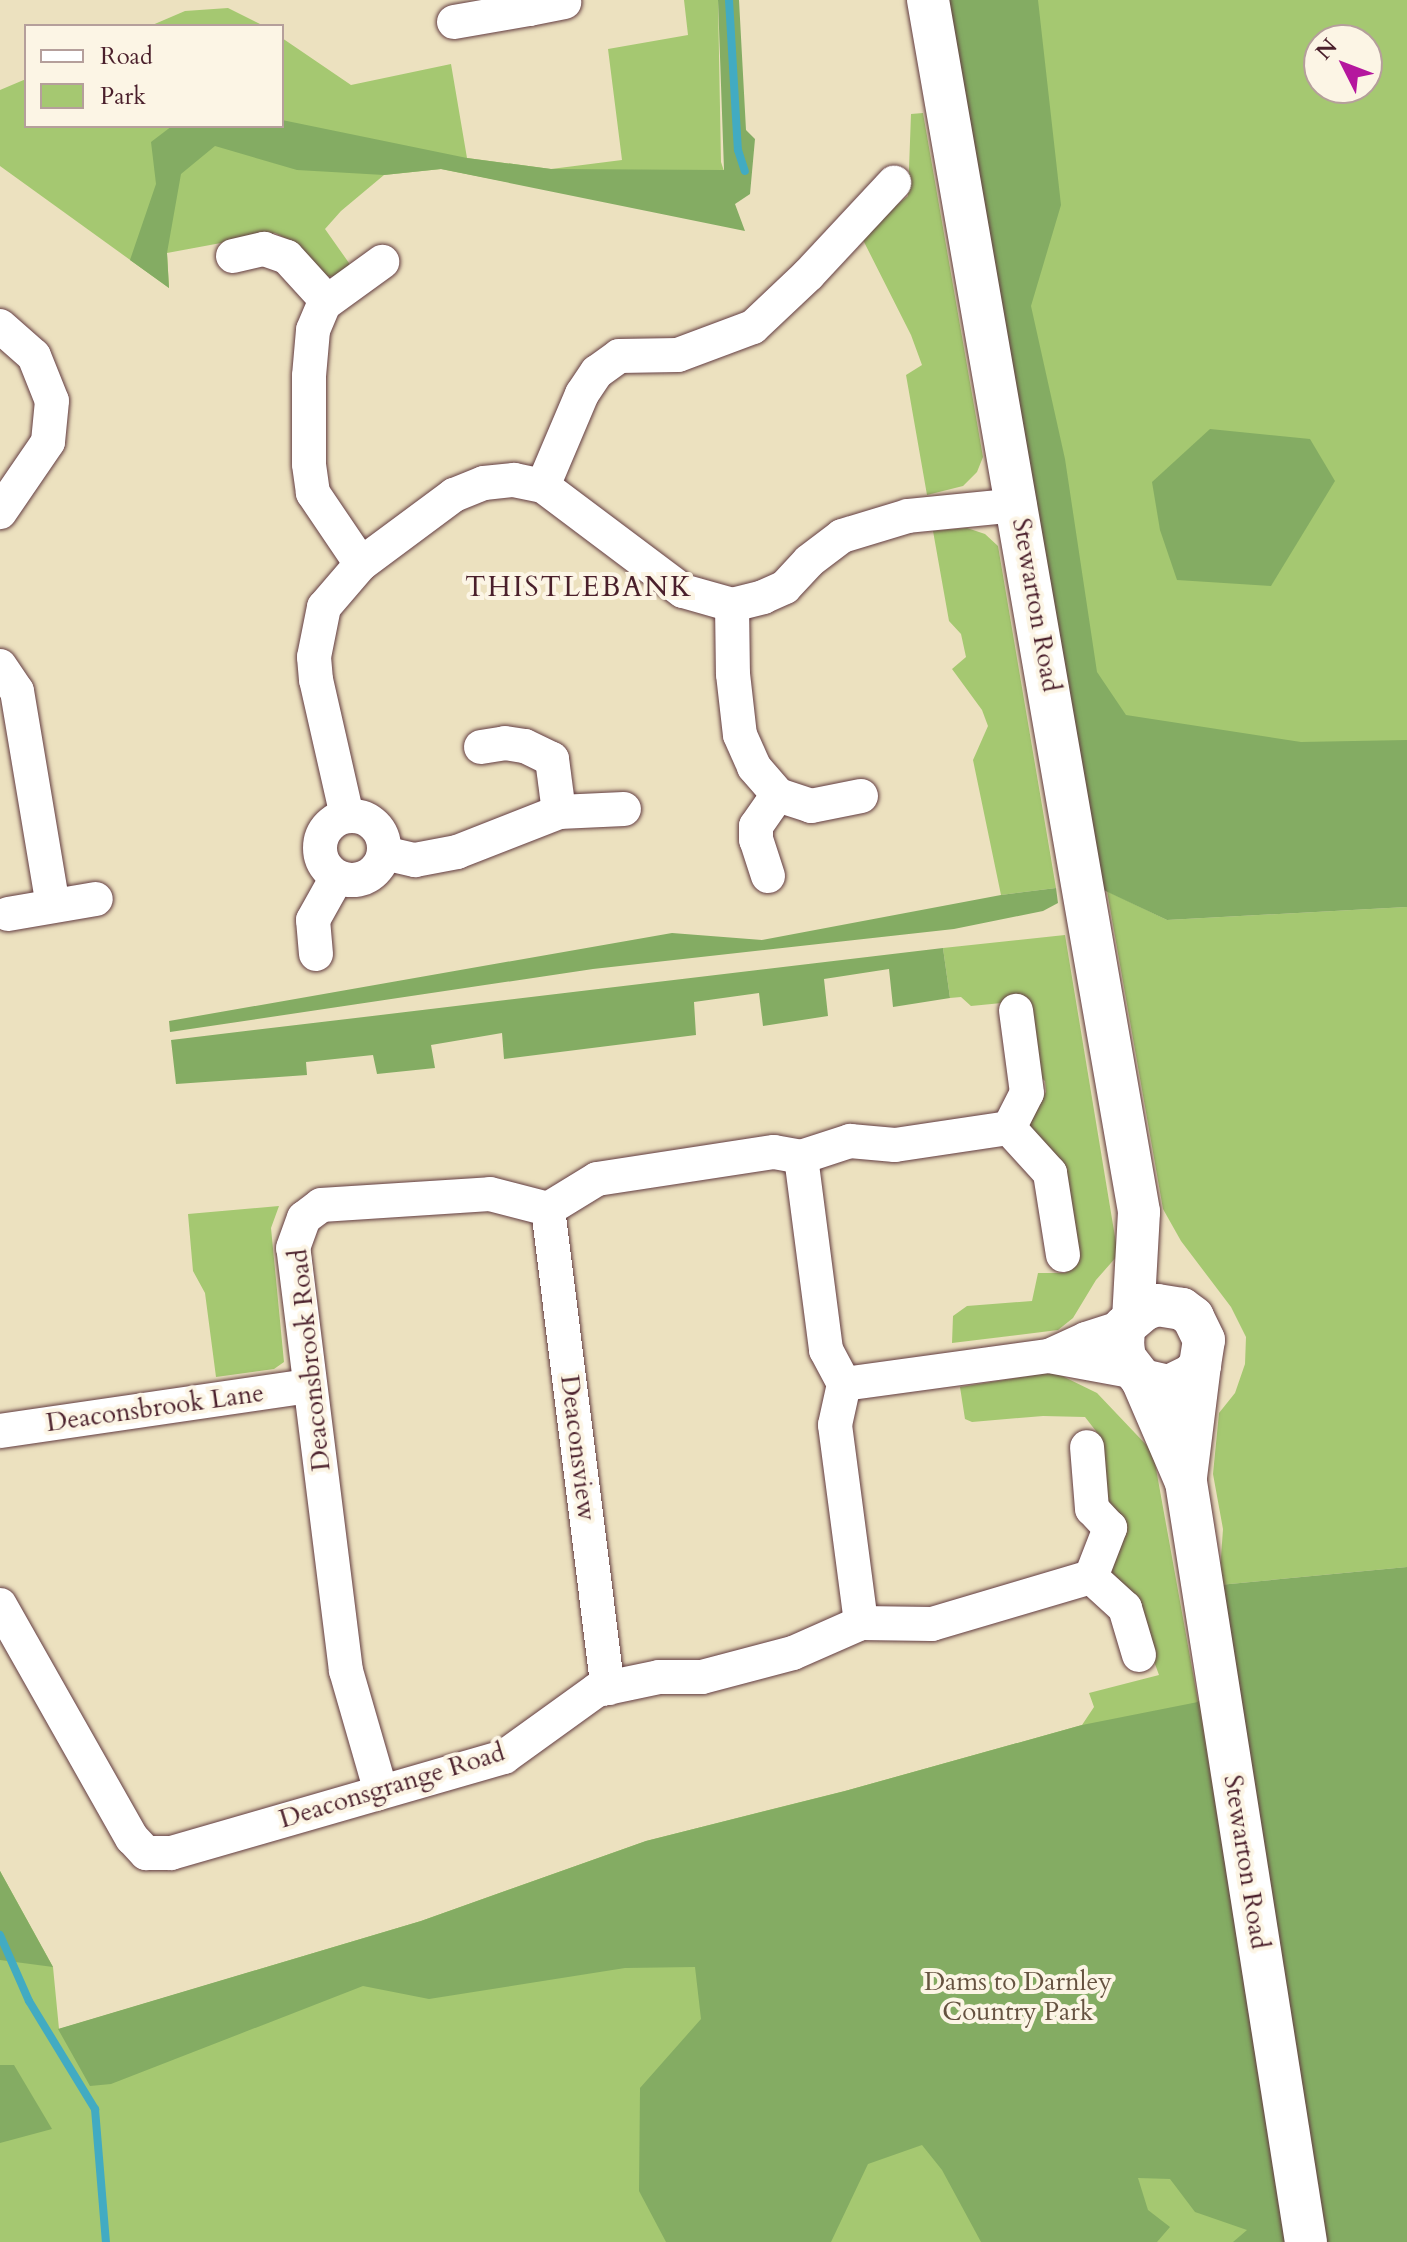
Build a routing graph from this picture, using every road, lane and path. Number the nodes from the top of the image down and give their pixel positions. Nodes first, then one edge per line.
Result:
1 (928, 0) edge
2 (564, 2) dead end
3 (528, 4) edge
4 (454, 22) dead end
5 (894, 183) dead end
6 (233, 256) dead end
7 (382, 262) dead end
8 (327, 301) junction
9 (0, 326) edge
10 (543, 486) junction
11 (1019, 505) junction
12 (0, 512) edge
13 (361, 564) junction
14 (732, 605) junction
15 (0, 666) edge
16 (481, 747) dead end
17 (778, 795) junction
18 (861, 796) dead end
19 (624, 809) dead end
20 (559, 812) junction
21 (347, 816) junction
22 (384, 853) junction
23 (768, 876) dead end
24 (337, 877) junction
25 (96, 899) dead end
26 (53, 905) junction
27 (8, 914) dead end
28 (316, 954) dead end
29 (1016, 1011) dead end
30 (1009, 1128) junction
31 (801, 1157) junction
32 (548, 1209) junction
33 (1139, 1212) junction
34 (1063, 1255) dead end
35 (1193, 1317) junction
36 (1128, 1323) junction
37 (1049, 1356) junction
38 (1200, 1365) junction
39 (1137, 1375) junction
40 (844, 1384) junction
41 (310, 1386) junction
42 (0, 1431) edge
43 (1087, 1447) dead end
44 (1186, 1482) junction
45 (1091, 1577) junction
46 (0, 1605) edge
47 (861, 1623) junction
48 (1139, 1655) dead end
49 (608, 1688) junction
50 (381, 1792) junction
51 (1306, 2242) edge

1 - 11 main road, Stewarton Road
2 - 3 street
3 - 4 street
5 - 10 street
6 - 8 street
7 - 8 street
8 - 13 street
9 - 12 street
10 - 13 street
10 - 14 street
11 - 14 street
11 - 33 main road, Stewarton Road
13 - 21 street
14 - 17 street
15 - 26 street
16 - 20 street
17 - 18 street
17 - 23 street
19 - 20 street
20 - 22 street
21 - 22 street
21 - 24 street
22 - 24 street
24 - 28 street
25 - 26 street
26 - 27 street
29 - 30 street
30 - 31 street
30 - 34 street
31 - 32 street
31 - 40 street
32 - 41 street, Deaconsbrook Road
32 - 49 street, Deaconsview
33 - 35 main road, Stewarton Road
33 - 36 main road, Stewarton Road
35 - 36 main road
35 - 38 main road
36 - 37 street
36 - 39 main road
37 - 39 street
37 - 40 street
38 - 39 main road
38 - 44 main road, Stewarton Road
39 - 44 main road, Stewarton Road
40 - 47 street
41 - 42 street, Deaconsbrook Lane
41 - 50 street, Deaconsbrook Road
43 - 45 street
44 - 51 main road, Stewarton Road
45 - 47 street, Deaconsgrange Road
45 - 48 street
46 - 50 street, Deaconsgrange Road
47 - 49 street, Deaconsgrange Road
49 - 50 street, Deaconsgrange Road

